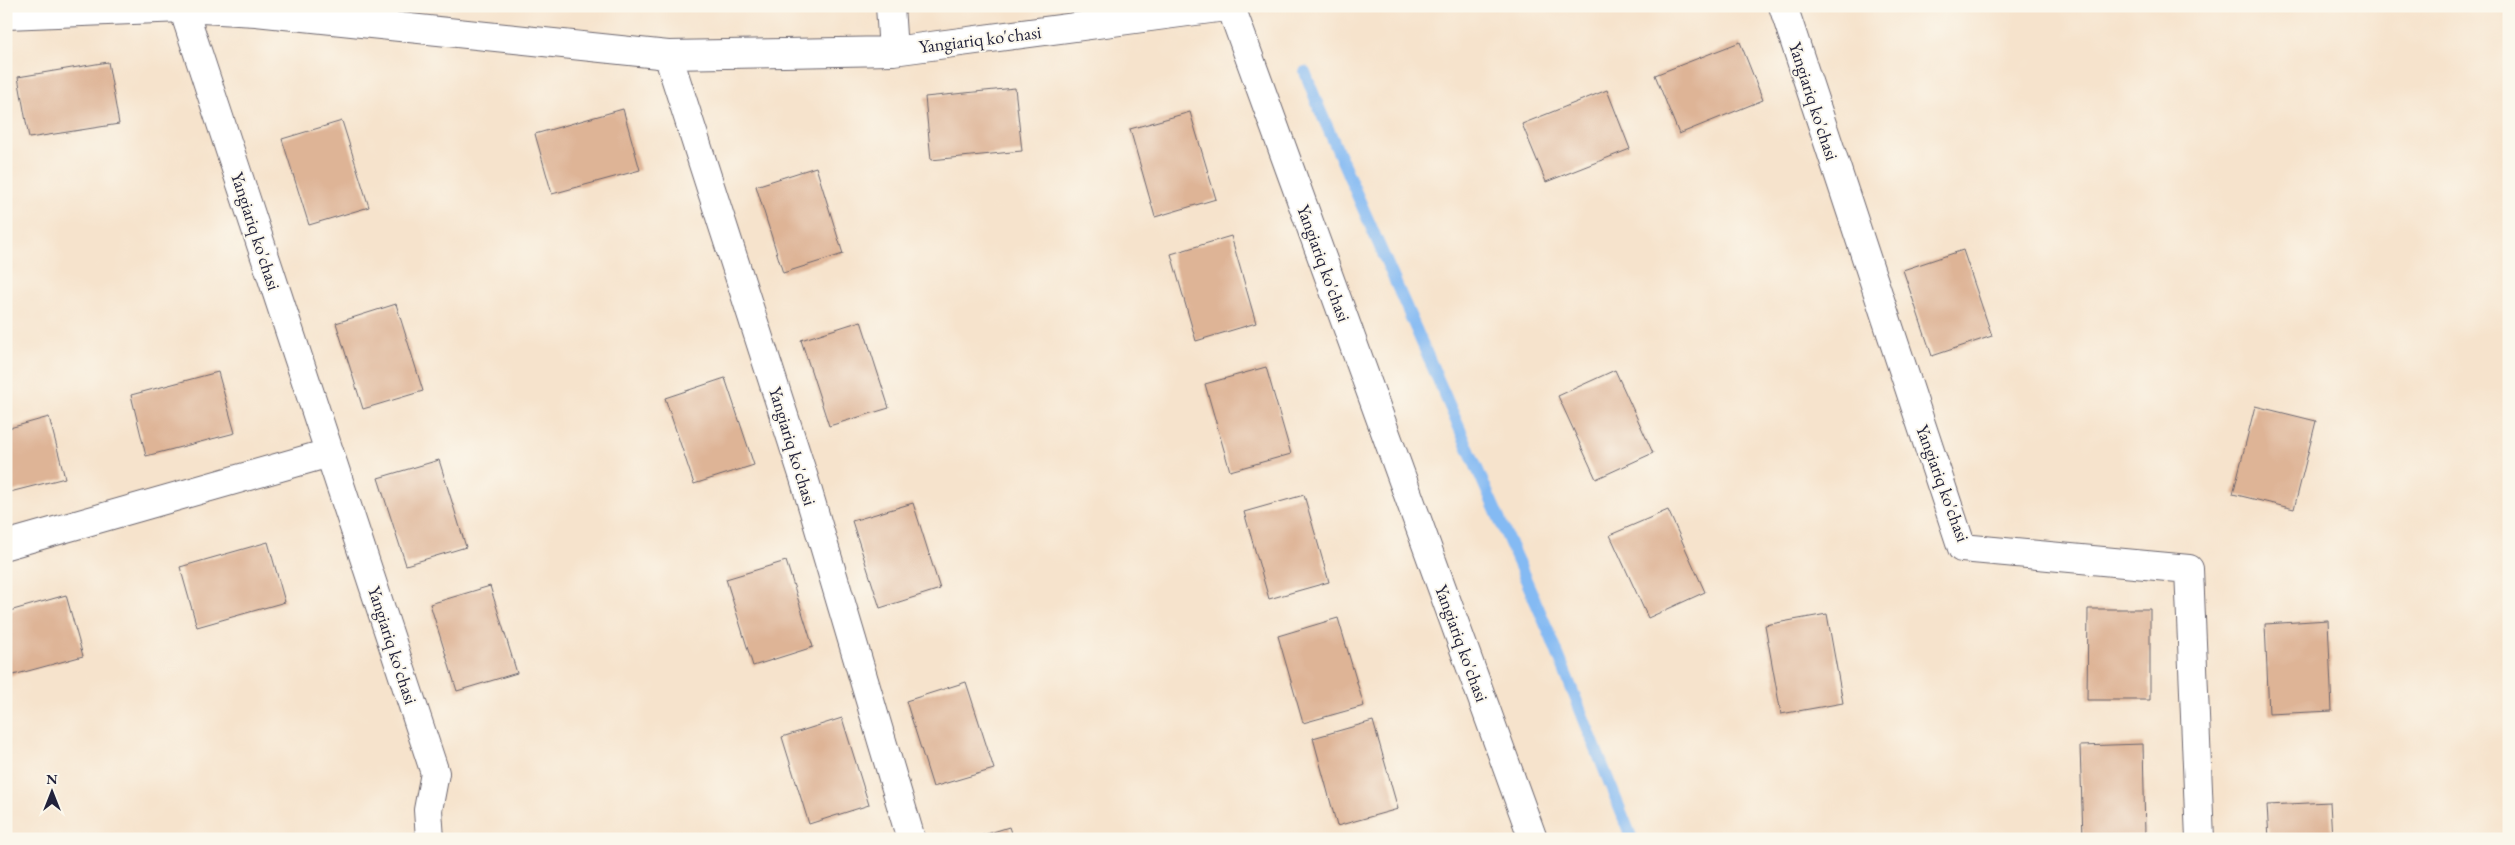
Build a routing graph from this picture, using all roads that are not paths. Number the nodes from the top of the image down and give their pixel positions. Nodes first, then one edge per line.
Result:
1 (890, 6) edge
2 (1783, 6) edge
3 (1232, 7) edge
4 (183, 8) junction
5 (256, 9) edge
6 (6, 15) edge
7 (893, 51) junction
8 (668, 55) junction
9 (329, 453) junction
10 (6, 545) edge
11 (430, 839) edge
12 (911, 839) edge
13 (1533, 839) edge
14 (2200, 839) edge

1 - 7 street, Yangiariq ko'chasi
2 - 14 street, Yangiariq ko'chasi
3 - 7 street, Yangiariq ko'chasi
3 - 13 street, Yangiariq ko'chasi
4 - 5 street, Yangiariq ko'chasi
4 - 6 street, Yangiariq ko'chasi
4 - 9 street, Yangiariq ko'chasi
5 - 8 street, Yangiariq ko'chasi
7 - 8 street, Yangiariq ko'chasi
8 - 12 street, Yangiariq ko'chasi
9 - 10 street
9 - 11 street, Yangiariq ko'chasi

